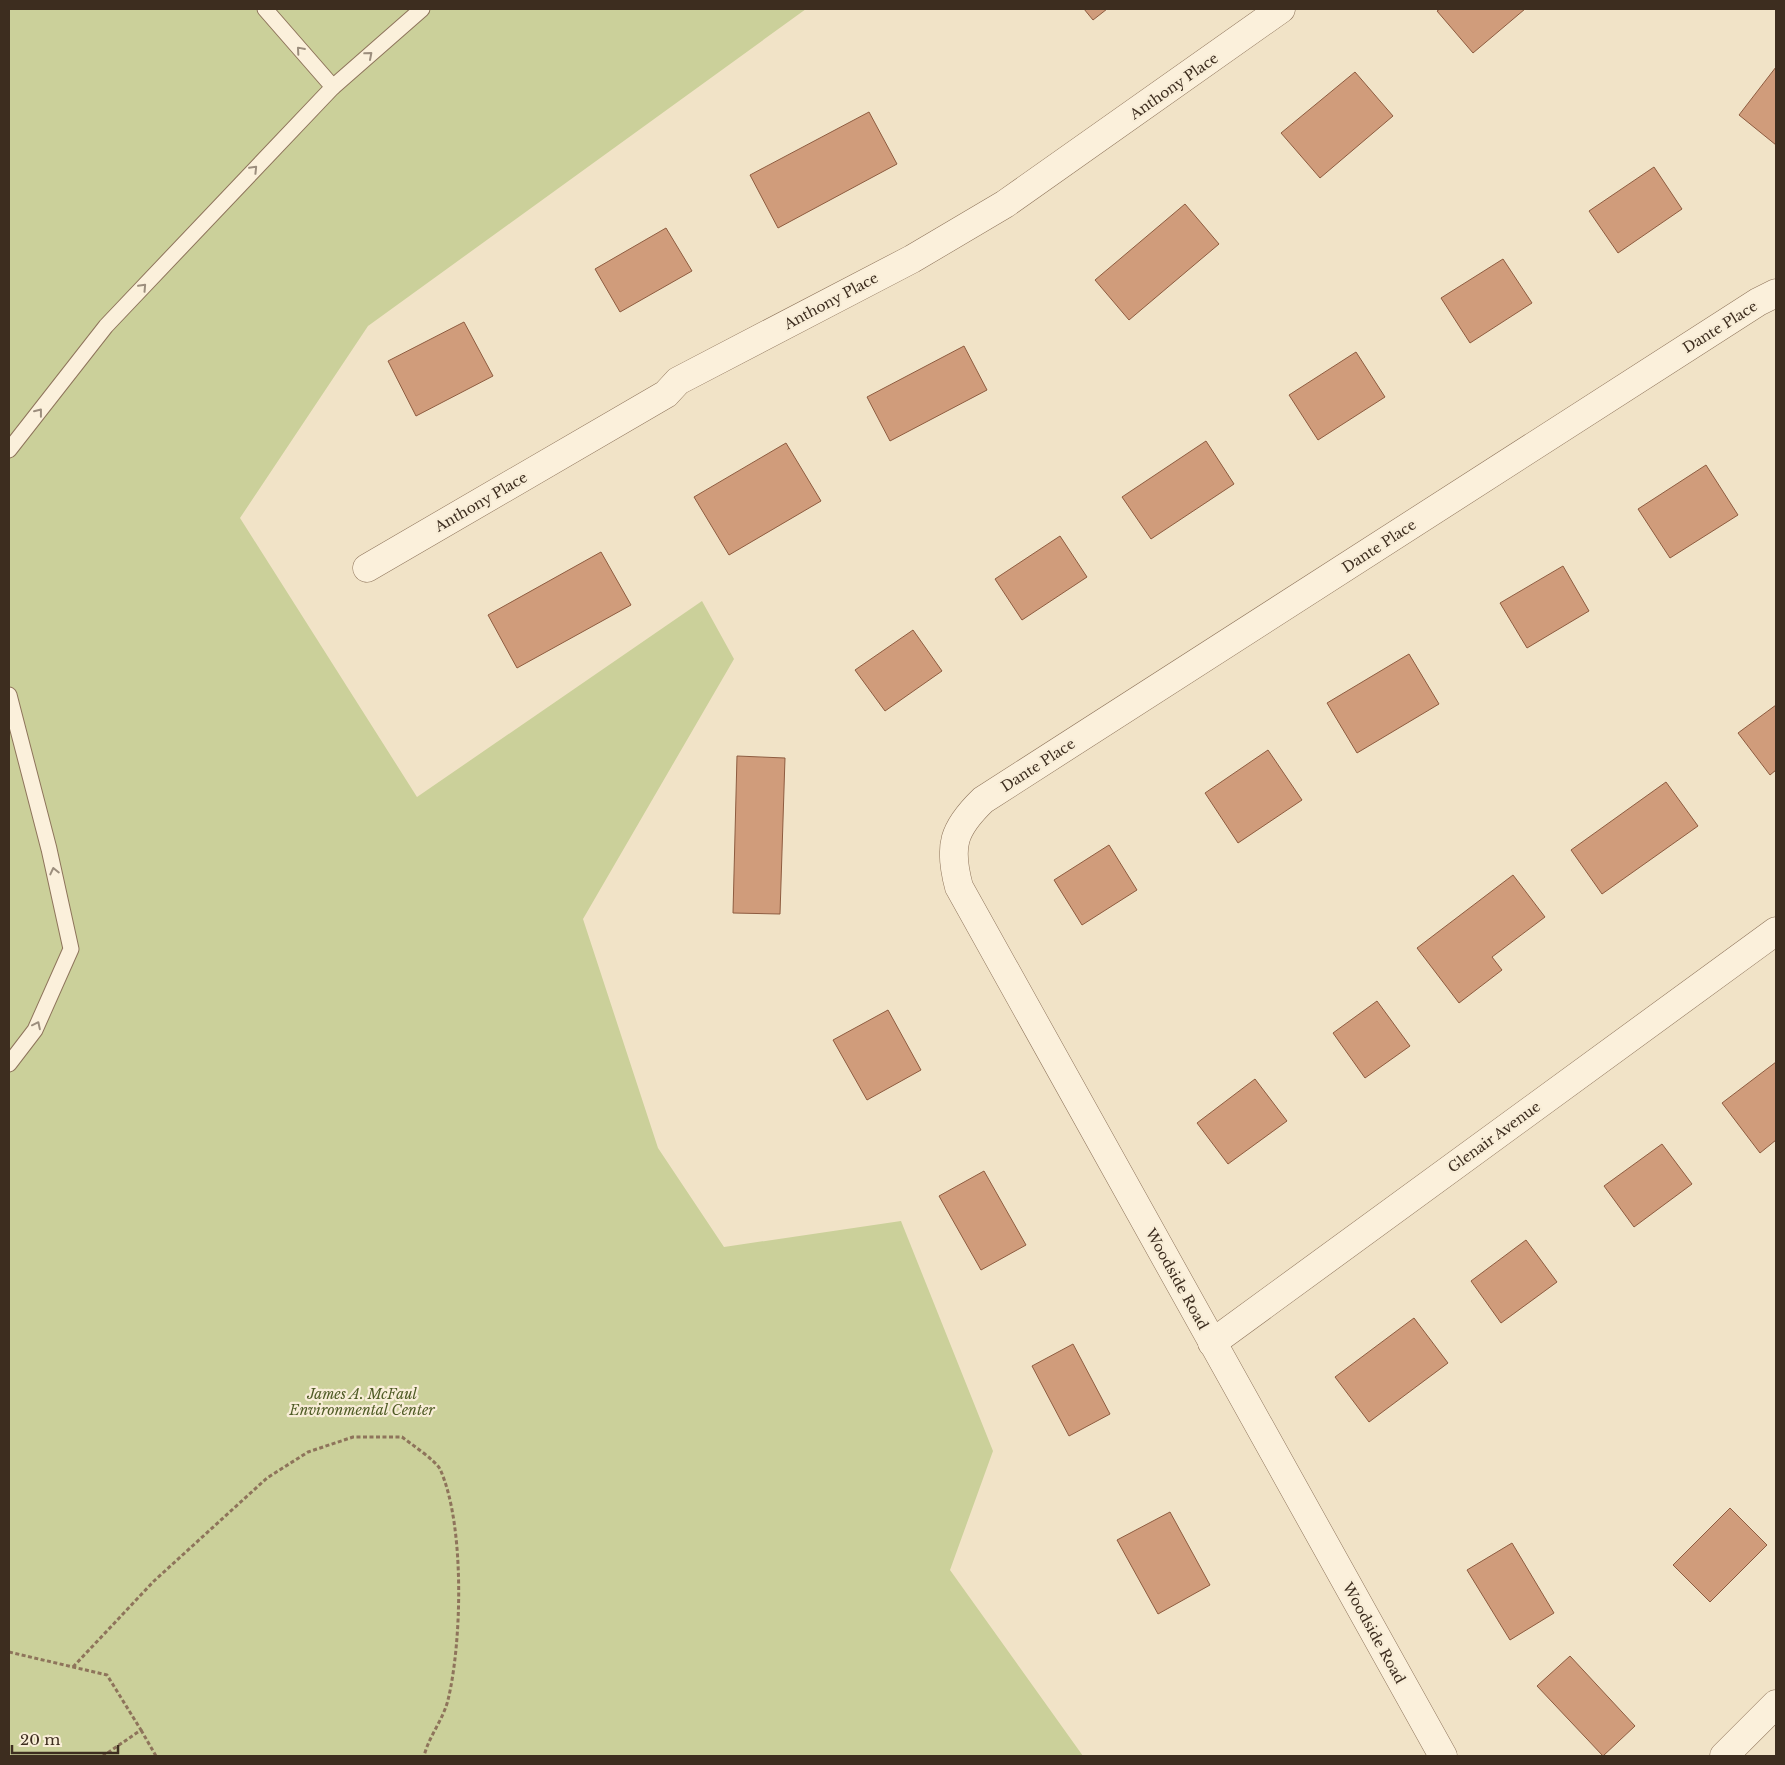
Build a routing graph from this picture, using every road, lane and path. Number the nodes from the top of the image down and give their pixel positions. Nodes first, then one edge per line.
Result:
1 (265, 9) edge
2 (422, 9) edge
3 (1281, 9) edge
4 (332, 87) junction
5 (1776, 293) edge
6 (9, 450) edge
7 (367, 568) dead end
8 (9, 694) edge
9 (983, 800) joint
10 (1776, 931) edge
11 (9, 1064) edge
12 (1212, 1343) junction
13 (9, 1652) edge
14 (73, 1667) junction
15 (1776, 1704) edge
16 (140, 1730) junction
17 (103, 1756) edge
18 (156, 1756) edge
19 (424, 1756) edge
20 (1443, 1756) edge
21 (1724, 1756) edge

4 -> 1 lane
4 -> 2 lane
3 - 7 street, Anthony Place
6 -> 4 lane
5 - 9 street, Dante Place
11 -> 8 lane
9 - 12 street, Woodside Road
10 - 12 street, Glenair Avenue
12 - 20 street, Woodside Road
13 - 14 path
14 - 16 path
14 - 19 path
15 - 21 street
16 - 17 path
16 - 18 path

